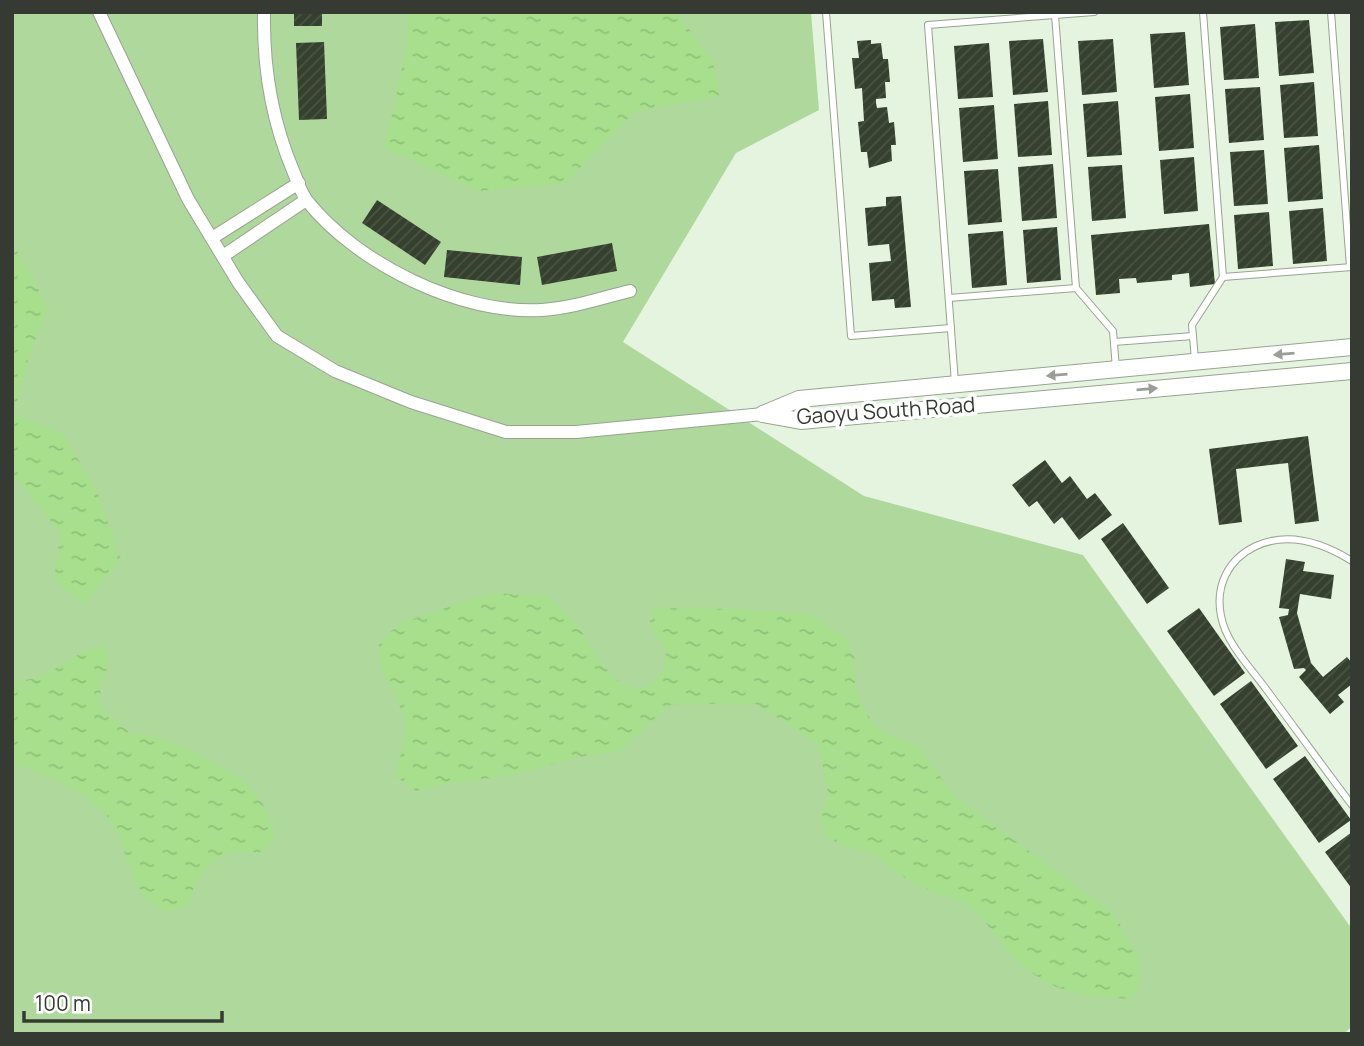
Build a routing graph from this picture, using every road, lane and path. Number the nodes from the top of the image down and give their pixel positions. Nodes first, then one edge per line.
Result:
1 (99, 12) edge
2 (264, 12) edge
3 (826, 12) edge
4 (1094, 12) edge
5 (1203, 12) edge
6 (1331, 12) edge
7 (1055, 15) junction
8 (299, 183) junction
9 (306, 200) junction
10 (212, 238) junction
11 (223, 256) junction
12 (1351, 267) edge
13 (1223, 277) junction
14 (1076, 288) junction
15 (630, 290) dead end
16 (948, 298) junction
17 (951, 328) junction
18 (1193, 336) junction
19 (1114, 342) junction
20 (1352, 347) edge
21 (1195, 362) junction
22 (1116, 370) junction
23 (1352, 370) edge
24 (955, 385) junction
25 (762, 414) junction
26 (1352, 561) edge
27 (1352, 806) edge

1 - 10 street
2 - 8 street
3 - 17 lane
4 - 7 lane
5 - 13 lane
6 - 12 lane
7 - 14 lane
7 - 16 lane
8 - 9 street
8 - 10 street
9 - 11 street
9 - 15 street
10 - 11 street
11 - 25 street
12 - 13 lane
13 - 18 lane
14 - 16 lane
14 - 19 lane
16 - 17 lane
17 - 24 lane
18 - 19 lane
18 - 21 lane
19 - 22 lane
20 -> 21 street, Gaoyu South Road
21 - 22 street, Gaoyu South Road
22 -> 24 street, Gaoyu South Road
25 -> 23 street, Gaoyu South Road
24 - 25 street, Gaoyu South Road
26 - 27 lane

